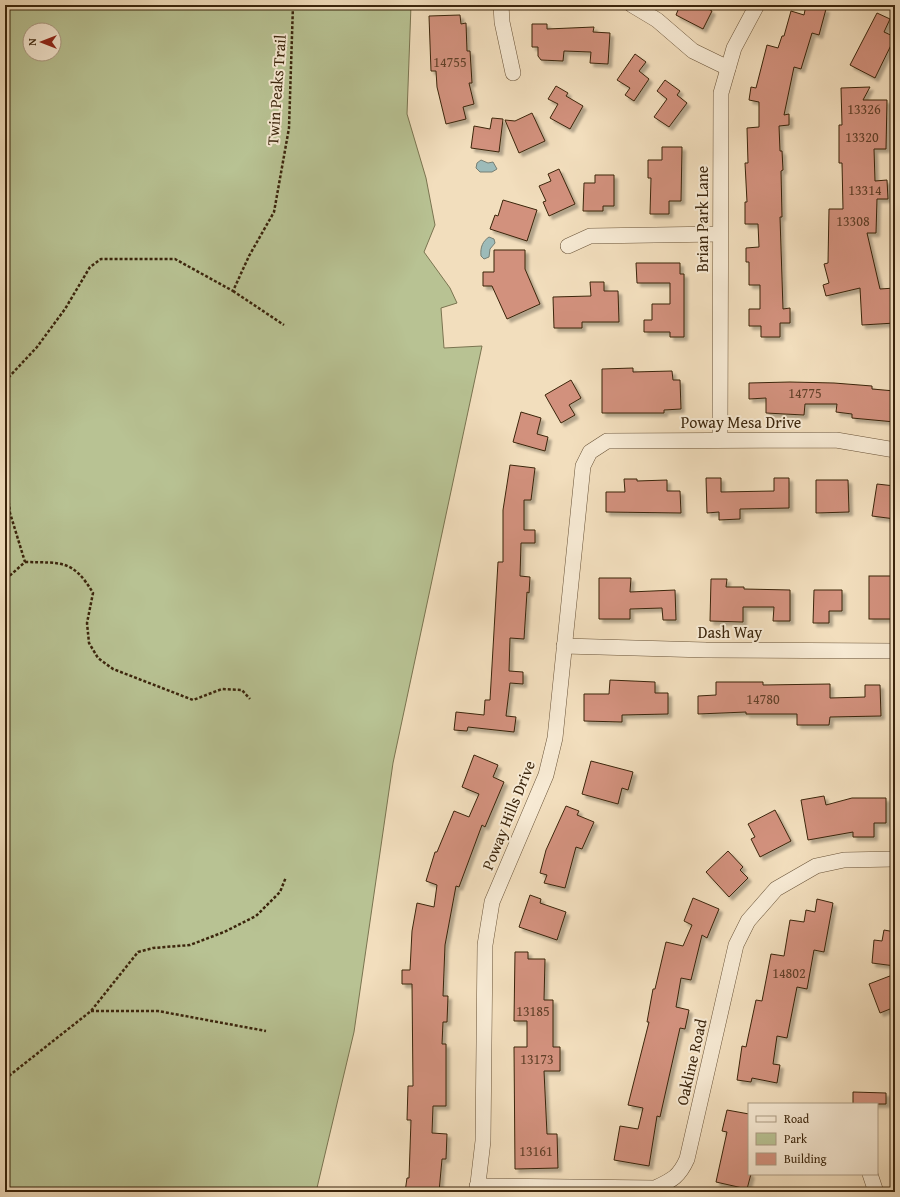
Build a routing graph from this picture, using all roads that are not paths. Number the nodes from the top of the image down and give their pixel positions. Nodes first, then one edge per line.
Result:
1 (501, 5) edge
2 (632, 5) edge
3 (757, 5) edge
4 (728, 68) junction
5 (513, 74) dead end
6 (720, 234) junction
7 (568, 246) dead end
8 (720, 440) junction
9 (895, 450) edge
10 (590, 452) joint
11 (564, 646) junction
12 (895, 651) edge
13 (895, 859) edge
14 (870, 1175) edge
15 (477, 1189) edge
16 (876, 1192) edge

1 - 5 street
2 - 4 street
3 - 4 street, Brian Park Lane
4 - 6 street, Brian Park Lane
6 - 7 street
6 - 8 street, Brian Park Lane
8 - 9 street, Poway Mesa Drive
8 - 10 street, Poway Mesa Drive
10 - 11 street, Poway Hills Drive
11 - 12 street, Dash Way
11 - 15 street, Poway Hills Drive
13 - 15 street, Oakline Road
14 - 16 street

